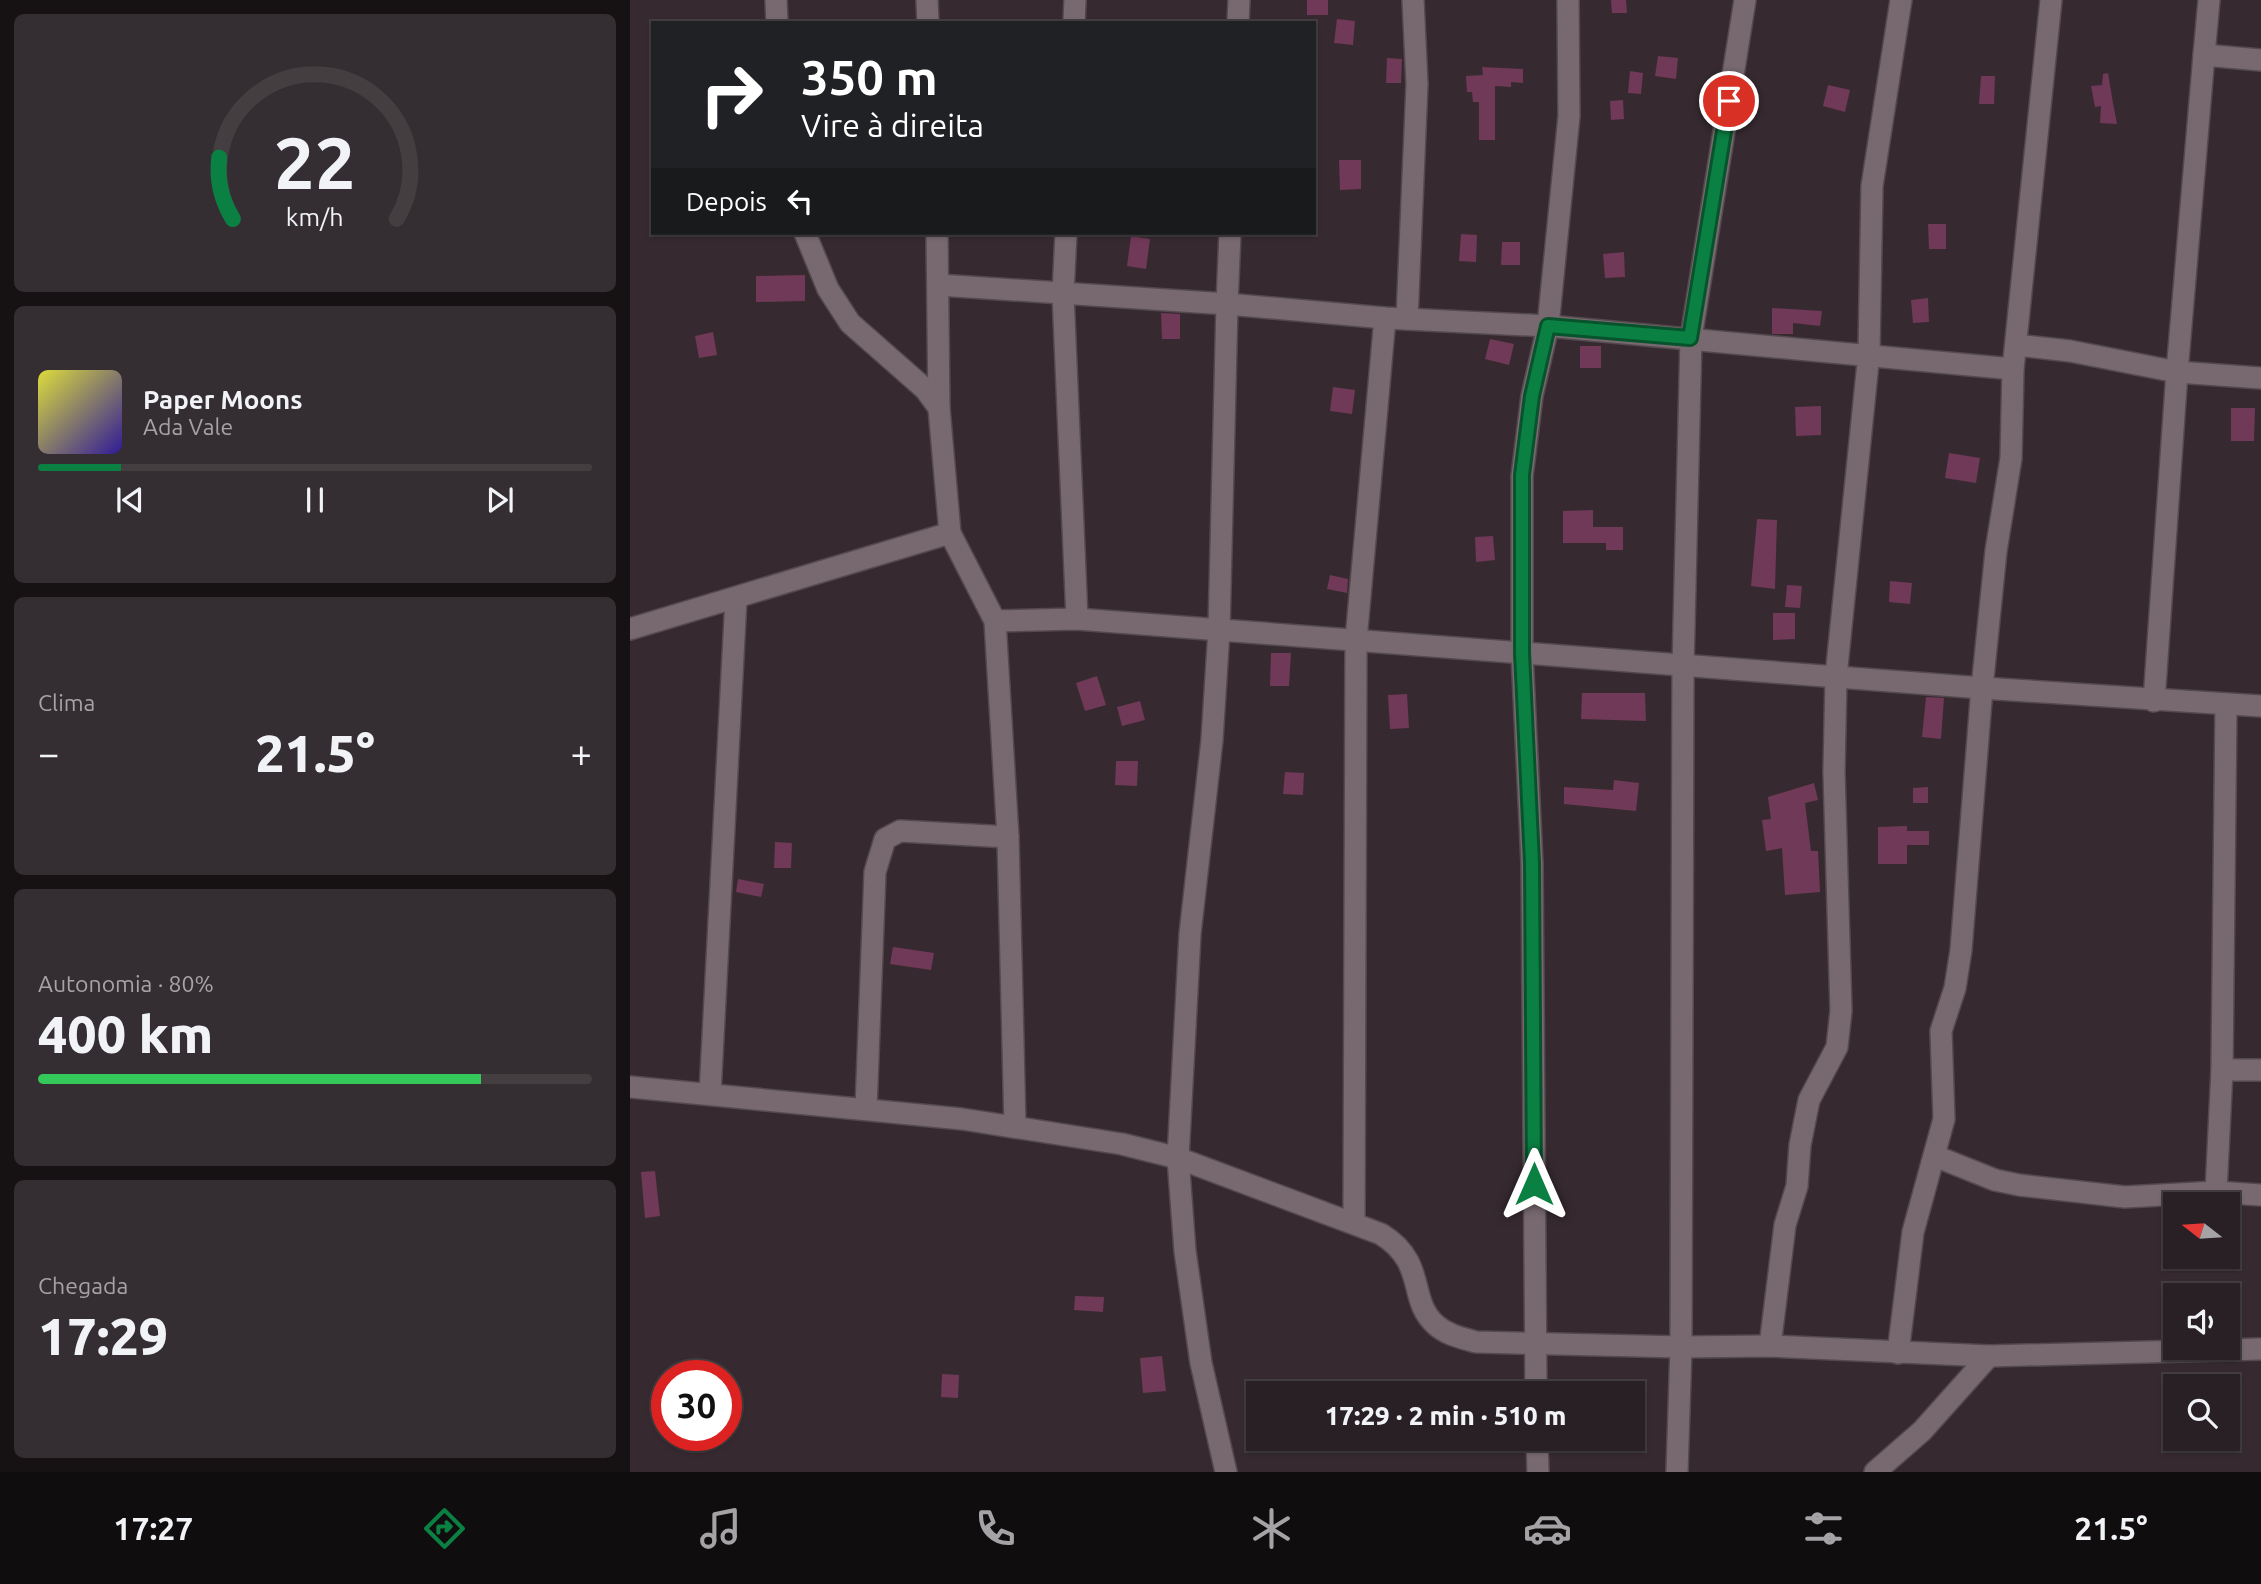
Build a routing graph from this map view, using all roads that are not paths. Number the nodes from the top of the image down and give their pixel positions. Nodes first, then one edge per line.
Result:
1 (776, 0) edge
2 (927, 0) edge
3 (1075, 0) edge
4 (1239, 0) edge
5 (1413, 0) edge
6 (1568, 0) edge
7 (1745, 0) edge
8 (1901, 0) edge
9 (2051, 0) edge
10 (2208, 0) edge
11 (778, 21) edge
12 (928, 21) edge
13 (1074, 21) edge
14 (1238, 21) edge
15 (2204, 55) junction
16 (2261, 60) edge
17 (806, 235) edge
18 (937, 235) edge
19 (1066, 235) edge
20 (1230, 235) edge
21 (939, 285) junction
22 (1063, 294) junction
23 (1227, 304) junction
24 (1385, 318) junction
25 (1407, 319) junction
26 (1548, 326) junction
27 (1690, 338) junction
28 (2016, 345) junction
29 (1868, 353) junction
30 (2013, 369) junction
31 (2177, 372) junction
32 (2261, 378) edge
33 (939, 408) junction
34 (950, 533) junction
35 (736, 599) junction
36 (1077, 619) junction
37 (995, 621) junction
38 (630, 629) edge
39 (1219, 631) junction
40 (1356, 640) junction
41 (1522, 653) junction
42 (1683, 667) junction
43 (1836, 676) junction
44 (1982, 688) junction
45 (2154, 701) junction
46 (2226, 704) junction
47 (2261, 706) edge
48 (1008, 837) junction
49 (2222, 1070) junction
50 (2261, 1070) edge
51 (630, 1087) edge
52 (710, 1094) junction
53 (866, 1109) junction
54 (1015, 1126) junction
55 (1935, 1156) junction
56 (1178, 1158) junction
57 (2216, 1192) edge
58 (2240, 1194) edge
59 (2163, 1195) edge
60 (2261, 1195) edge
61 (1354, 1221) junction
62 (1535, 1345) junction
63 (1770, 1346) junction
64 (1681, 1348) junction
65 (2261, 1349) edge
66 (1898, 1353) junction
67 (1989, 1356) junction
68 (1536, 1381) edge
69 (1537, 1451) edge
70 (1226, 1472) edge
71 (1538, 1472) edge
72 (1677, 1472) edge
73 (1875, 1472) edge

1 - 11 street
2 - 12 street
3 - 13 street
4 - 14 street
5 - 25 street
6 - 26 street
7 - 27 street
8 - 29 street
9 - 28 street
10 - 15 street
15 - 16 street
15 - 31 street
17 - 33 street
18 - 21 street
19 - 22 street
20 - 23 street
21 - 22 street
21 - 33 street
22 - 23 street
22 - 36 street
23 - 24 street
23 - 39 street
24 - 25 street
24 - 40 street
25 - 26 street
26 - 27 street
26 - 41 street
27 - 29 street
27 - 42 street
28 - 30 street
28 - 31 street
29 - 30 street
29 - 43 street
30 - 44 street
31 - 32 street
31 - 45 street
33 - 34 street
34 - 35 street
34 - 37 street
35 - 38 street
35 - 52 street
36 - 37 street
36 - 39 street
37 - 48 street
39 - 40 street
39 - 56 street
40 - 41 street
40 - 61 street
41 - 42 street
41 - 62 street
42 - 43 street
42 - 64 street
43 - 44 street
43 - 63 street
44 - 45 street
44 - 55 street
45 - 46 street
46 - 47 street
46 - 49 street
48 - 53 street
48 - 54 street
49 - 50 street
49 - 57 street
51 - 52 street
52 - 53 street
53 - 54 street
54 - 56 street
55 - 59 street
55 - 66 street
56 - 61 street
56 - 70 street
58 - 60 street
61 - 62 street
62 - 64 street
62 - 68 street
63 - 64 street
63 - 66 street
64 - 72 street
65 - 67 street
66 - 67 street
67 - 73 street
69 - 71 street

